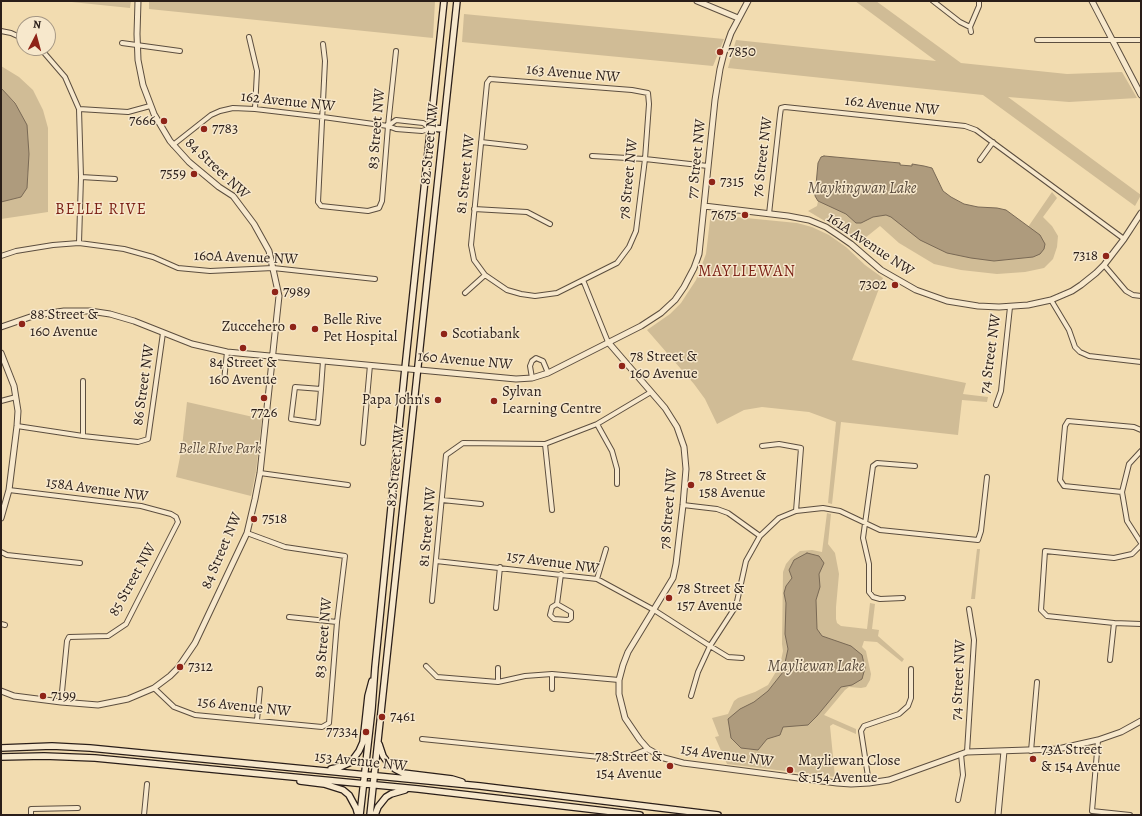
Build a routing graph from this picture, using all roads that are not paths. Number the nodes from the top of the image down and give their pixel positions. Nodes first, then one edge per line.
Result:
1 (138, 1) edge
2 (444, 1) edge
3 (457, 1) edge
4 (697, 1) edge
5 (748, 1) edge
6 (933, 1) edge
7 (979, 1) edge
8 (1092, 1) edge
9 (738, 18) junction
10 (1, 31) edge
11 (16, 35) edge
12 (250, 37) dead end
13 (1037, 40) dead end
14 (1112, 40) junction
15 (1141, 40) edge
16 (122, 43) dead end
17 (323, 44) dead end
18 (137, 45) junction
19 (180, 51) dead end
20 (396, 51) dead end
21 (48, 56) edge
22 (496, 79) joint
23 (648, 93) joint
24 (1141, 94) edge
25 (150, 106) junction
26 (785, 107) joint
27 (79, 109) junction
28 (255, 109) junction
29 (323, 117) junction
30 (388, 126) junction
31 (431, 128) junction
32 (443, 129) junction
33 (481, 142) junction
34 (993, 142) junction
35 (173, 145) junction
36 (525, 147) dead end
37 (592, 156) dead end
38 (645, 159) junction
39 (980, 160) dead end
40 (708, 166) junction
41 (80, 177) junction
42 (115, 179) dead end
43 (704, 206) junction
44 (474, 209) junction
45 (1141, 213) edge
46 (769, 214) junction
47 (550, 224) dead end
48 (1124, 238) junction
49 (79, 243) junction
50 (1, 256) edge
51 (1104, 265) junction
52 (273, 268) junction
53 (485, 275) junction
54 (375, 279) dead end
55 (583, 280) junction
56 (465, 293) dead end
57 (1141, 296) edge
58 (1051, 300) junction
59 (1010, 307) junction
60 (661, 313) joint
61 (1, 327) edge
62 (163, 333) junction
63 (608, 342) junction
64 (227, 352) junction
65 (1, 353) edge
66 (273, 357) junction
67 (323, 361) junction
68 (1141, 362) edge
69 (370, 365) junction
70 (405, 368) junction
71 (419, 369) junction
72 (548, 373) junction
73 (532, 378) junction
74 (83, 381) dead end
75 (224, 381) dead end
76 (321, 389) junction
77 (651, 392) junction
78 (16, 397) junction
79 (1, 400) edge
80 (996, 405) dead end
81 (597, 424) junction
82 (17, 426) junction
83 (1141, 430) edge
84 (83, 436) junction
85 (363, 443) dead end
86 (545, 444) junction
87 (762, 446) dead end
88 (1141, 451) edge
89 (915, 466) dead end
90 (260, 473) junction
91 (987, 477) dead end
92 (617, 484) dead end
93 (348, 485) dead end
94 (9, 490) junction
95 (1122, 492) junction
96 (442, 500) junction
97 (481, 504) dead end
98 (683, 505) junction
99 (552, 510) dead end
100 (796, 512) junction
101 (2, 514) edge
102 (178, 522) joint
103 (866, 524) junction
104 (246, 533) junction
105 (760, 536) junction
106 (1141, 544) edge
107 (606, 549) dead end
108 (1, 552) edge
109 (436, 561) junction
110 (80, 563) dead end
111 (500, 567) junction
112 (561, 574) junction
113 (597, 579) junction
114 (903, 598) dead end
115 (432, 601) dead end
116 (558, 604) junction
117 (496, 608) dead end
118 (969, 609) dead end
119 (654, 610) junction
120 (289, 616) dead end
121 (337, 622) junction
122 (1114, 623) junction
123 (1141, 624) edge
124 (710, 646) junction
125 (742, 658) dead end
126 (1110, 660) dead end
127 (426, 666) dead end
128 (375, 667) junction
129 (498, 668) dead end
130 (911, 669) dead end
131 (552, 674) junction
132 (619, 680) junction
133 (498, 682) junction
134 (1037, 682) dead end
135 (154, 688) junction
136 (260, 689) dead end
137 (552, 689) dead end
138 (1, 691) edge
139 (691, 696) dead end
140 (61, 702) junction
141 (257, 720) junction
142 (1141, 721) edge
143 (329, 723) joint
144 (378, 738) junction
145 (422, 739) dead end
146 (1098, 740) junction
147 (1, 748) edge
148 (648, 749) junction
149 (1004, 751) junction
150 (1031, 751) junction
151 (967, 752) junction
152 (961, 754) junction
153 (1, 757) edge
154 (319, 770) junction
155 (259, 774) junction
156 (365, 774) junction
157 (374, 775) junction
158 (869, 783) junction
159 (147, 784) dead end
160 (364, 784) junction
161 (373, 785) junction
162 (480, 786) junction
163 (418, 789) junction
164 (958, 800) dead end
165 (78, 808) dead end
166 (31, 815) edge
167 (144, 815) edge
168 (359, 815) edge
169 (370, 815) edge
170 (375, 815) edge
171 (640, 815) edge
172 (718, 815) edge
173 (998, 815) edge
174 (1130, 815) edge

1 - 18 street, 84 Street NW
2 - 31 main road, 82 Street NW
3 - 32 main road, 82 Street NW
4 - 9 street
5 - 9 street, 77 Street NW
6 - 7 street
8 - 14 street
9 - 40 street, 77 Street NW
10 - 11 street
12 - 28 street
13 - 14 street
14 - 15 street
14 - 24 street
16 - 18 street
17 - 29 street
18 - 19 street
18 - 25 street, 84 Street NW
20 - 30 street, 83 Street NW
21 - 27 street
22 - 23 street, 163 Avenue NW
22 - 33 street, 81 Street NW
23 - 38 street, 78 Street NW
25 - 27 street
25 - 35 street, 84 Street NW
26 - 34 street, 162 Avenue NW
26 - 46 street, 76 Street NW
27 - 41 street
28 - 29 street, 162 Avenue NW
28 - 35 street, 162 Avenue NW
29 - 30 street, 162 Avenue NW
29 - 30 street, 83 Street NW
30 - 31 street, 162 Avenue NW
30 - 31 street, 162 Avenue NW
31 - 32 main road
31 - 70 main road, 82 Street NW
32 - 71 main road, 82 Street NW
33 - 36 street
33 - 44 street, 81 Street NW
34 - 39 street
34 - 48 street, 162 Avenue NW
35 - 52 street, 84 Street NW
37 - 38 street
38 - 40 street
38 - 55 street, 78 Street NW
40 - 43 street, 77 Street NW
41 - 42 street
41 - 49 street
43 - 46 street, 161A Avenue NW
43 - 60 street, 77 Street NW
44 - 47 street
44 - 53 street, 81 Street NW
45 - 48 street, 161A Avenue NW
46 - 59 street, 161A Avenue NW
48 - 51 street, 161A Avenue NW
49 - 50 street, 160A Avenue NW
49 - 52 street, 160A Avenue NW
51 - 57 street
51 - 58 street, 161A Avenue NW
52 - 54 street, 160A Avenue NW
52 - 66 street, 84 Street NW
53 - 55 street
53 - 56 street
55 - 63 street, 78 Street NW
58 - 59 street, 161A Avenue NW
58 - 68 street
59 - 80 street, 74 Street NW
60 - 63 street, 160 Avenue NW
61 - 62 street, 160 Avenue NW
62 - 64 street, 160 Avenue NW
62 - 84 street, 86 Street NW
63 - 72 street, 160 Avenue NW
63 - 77 street, 78 Street NW
64 - 66 street, 160 Avenue NW
64 - 75 street
65 - 78 street
66 - 67 street, 160 Avenue NW
66 - 90 street, 84 Street NW
67 - 69 street, 160 Avenue NW
67 - 76 street
69 - 70 street, 160 Avenue NW
69 - 85 street
70 - 71 street, 160 Avenue NW
70 - 128 main road, 82 Street NW
71 - 73 street, 160 Avenue NW
71 - 144 main road, 82 Street NW
72 - 73 street, 160 Avenue NW
72 - 73 street
74 - 84 street
76 - 76 street
77 - 81 street
77 - 98 street, 78 Street NW
78 - 79 street
78 - 82 street
81 - 86 street
81 - 92 street
82 - 84 street
82 - 94 street
83 - 95 street
86 - 96 street, 81 Street NW
86 - 99 street
87 - 100 street
88 - 95 street
89 - 103 street
90 - 93 street
90 - 104 street, 84 Street NW
91 - 103 street
94 - 101 street
94 - 102 street, 158A Avenue NW
95 - 106 street
96 - 97 street
96 - 109 street, 81 Street NW
98 - 105 street
98 - 119 street, 78 Street NW
100 - 103 street
100 - 105 street
102 - 140 street, 85 Street NW
103 - 114 street
104 - 121 street, 83 Street NW
104 - 135 street, 84 Street NW
105 - 124 street
106 - 122 street
107 - 113 street
108 - 110 street
109 - 111 street, 157 Avenue NW
109 - 115 street, 81 Street NW
111 - 112 street, 157 Avenue NW
111 - 117 street
112 - 113 street, 157 Avenue NW
112 - 116 street
113 - 119 street, 157 Avenue NW
116 - 116 street
118 - 151 street, 74 Street NW
119 - 124 street, 157 Avenue NW
119 - 132 street, 78 Street NW
120 - 121 street
121 - 143 street, 83 Street NW
122 - 123 street
122 - 126 street
124 - 125 street, 157 Avenue NW
124 - 139 street
127 - 133 street
128 - 154 main road
128 - 156 main road, 82 Street NW
129 - 133 street
130 - 158 street
131 - 132 street
131 - 133 street
131 - 137 street
132 - 148 street, 78 Street NW
134 - 150 street
135 - 140 street
135 - 141 street, 156 Avenue NW
136 - 141 street
138 - 140 street
141 - 143 street, 156 Avenue NW
142 - 146 street, 154 Avenue NW
144 - 157 main road, 82 Street NW
144 - 162 main road
145 - 148 street
146 - 150 street, 154 Avenue NW
146 - 174 street
147 - 154 main road, 153 Avenue NW
148 - 158 street, 154 Avenue NW
149 - 150 street, 154 Avenue NW
149 - 151 street, 154 Avenue NW
149 - 173 street
151 - 152 street, 154 Avenue NW
152 - 158 street, 154 Avenue NW
152 - 164 street
153 - 155 main road, 153 Avenue NW
154 - 156 main road, 153 Avenue NW
155 - 160 main road, 153 Avenue NW
155 - 168 main road
156 - 157 main road, 153 Avenue NW
156 - 160 main road, 82 Street NW
157 - 161 main road, 82 Street NW
157 - 162 main road, 153 Avenue NW
159 - 167 street
160 - 161 main road, 153 Avenue NW
160 - 168 main road, 82 Street NW
161 - 163 main road, 153 Avenue NW
161 - 169 main road, 82 Street NW
162 - 172 main road, 153 Avenue NW
163 - 170 main road
163 - 171 main road, 153 Avenue NW
165 - 166 street

